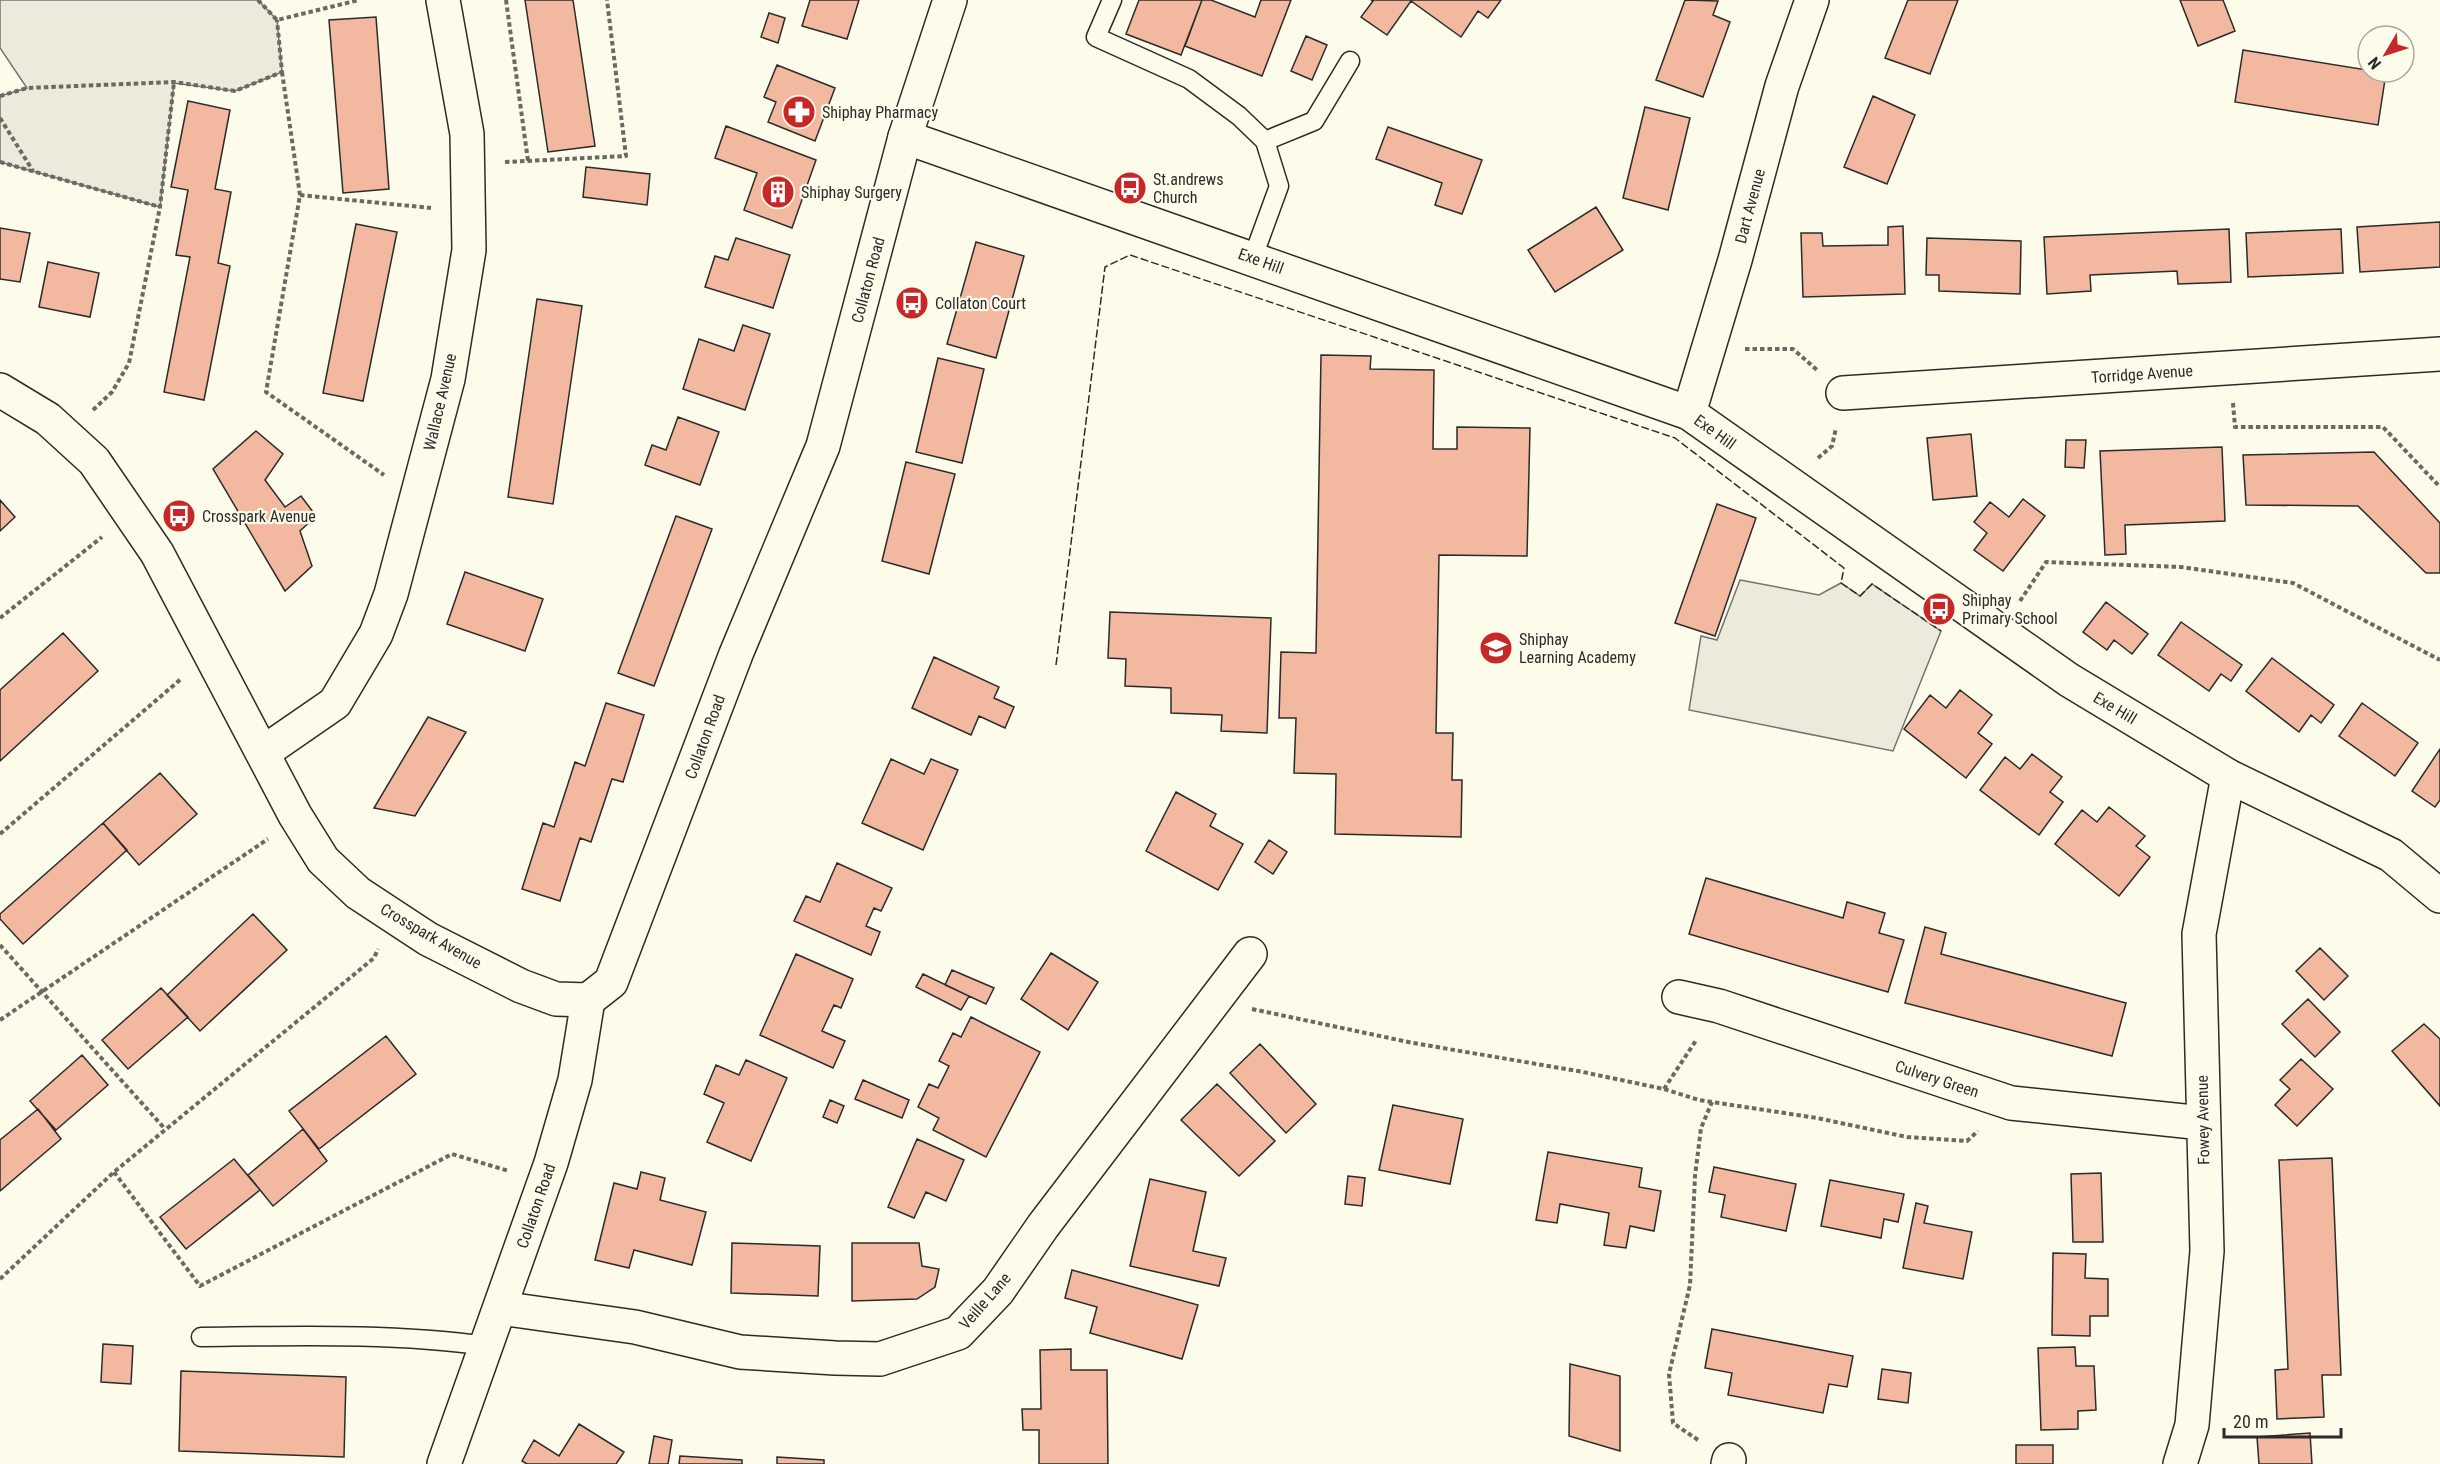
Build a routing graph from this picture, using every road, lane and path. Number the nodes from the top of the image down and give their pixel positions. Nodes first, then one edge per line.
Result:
1 (258, 0) edge
2 (358, 0) edge
3 (442, 0) edge
4 (506, 0) edge
5 (607, 0) edge
6 (950, 0) edge
7 (1112, 0) edge
8 (1812, 0) edge
9 (277, 20) junction
10 (1350, 61) dead end
11 (282, 72) junction
12 (174, 82) junction
13 (0, 96) edge
14 (0, 118) edge
15 (905, 137) junction
16 (1265, 141) junction
17 (528, 161) junction
18 (0, 162) edge
19 (467, 163) junction
20 (34, 172) junction
21 (300, 195) junction
22 (160, 207) junction
23 (468, 211) junction
24 (1253, 257) junction
25 (1708, 349) junction
26 (2440, 354) edge
27 (2230, 368) junction
28 (0, 390) edge
29 (1843, 393) junction
30 (1689, 412) junction
31 (67, 436) junction
32 (1788, 485) junction
33 (2440, 487) edge
34 (416, 498) junction
35 (131, 514) junction
36 (0, 618) edge
37 (2000, 632) junction
38 (212, 653) junction
39 (2440, 660) edge
40 (264, 752) junction
41 (2228, 776) junction
42 (295, 815) junction
43 (0, 834) edge
44 (2440, 896) edge
45 (393, 916) junction
46 (0, 945) edge
47 (1250, 954) dead end
48 (44, 991) junction
49 (1679, 997) dead end
50 (588, 1000) junction
51 (1216, 1002) junction
52 (1719, 1006) junction
53 (0, 1020) edge
54 (1664, 1089) junction
55 (1712, 1102) junction
56 (2011, 1103) junction
57 (2203, 1123) junction
58 (165, 1129) junction
59 (114, 1172) junction
60 (544, 1181) junction
61 (0, 1279) edge
62 (500, 1308) junction
63 (201, 1337) dead end
64 (487, 1346) junction
65 (1729, 1462) edge
66 (444, 1464) edge
67 (2180, 1464) edge

1 - 9 path
2 - 9 path
3 - 19 street, Wallace Avenue
4 - 17 path
5 - 17 path
6 - 15 street, Collaton Road
7 - 16 lane
8 - 25 street, Dart Avenue
9 - 11 path
10 - 16 lane
11 - 12 path
11 - 21 path
12 - 13 path
12 - 22 path
14 - 20 path
15 - 24 street, Exe Hill
15 - 50 street, Collaton Road
16 - 24 lane
17 - 19 path
18 - 20 path
19 - 23 street, Wallace Avenue
20 - 22 path
21 - 23 path
21 - 34 path
22 - 31 path
23 - 34 street, Wallace Avenue
24 - 30 street, Exe Hill
25 - 29 path
25 - 30 street, Dart Avenue
26 - 27 street, Torridge Avenue
27 - 29 street, Torridge Avenue
27 - 33 path
28 - 31 street, Crosspark Avenue
29 - 32 path
30 - 32 street, Exe Hill
31 - 35 street, Crosspark Avenue
32 - 37 street, Exe Hill
34 - 40 street, Wallace Avenue
35 - 36 path
35 - 38 street, Crosspark Avenue
37 - 39 path
37 - 41 street, Exe Hill
38 - 40 street, Crosspark Avenue
38 - 43 path
40 - 42 street, Crosspark Avenue
41 - 44 street, Exe Hill
41 - 57 street, Fowey Avenue
42 - 45 street, Crosspark Avenue
42 - 48 path
45 - 50 street, Crosspark Avenue
45 - 58 path
46 - 48 path
47 - 51 street, Veille Lane
48 - 53 path
48 - 58 path
49 - 52 street, Culvery Green
50 - 60 street, Collaton Road
51 - 54 path
51 - 62 street, Veille Lane
52 - 54 path
52 - 56 street, Culvery Green
54 - 55 path
55 - 56 path
55 - 65 path
56 - 57 street, Culvery Green
57 - 67 street, Fowey Avenue
58 - 59 path
59 - 60 path
59 - 61 path
60 - 62 street, Collaton Road
62 - 64 street, Collaton Road
63 - 64 lane
64 - 66 street, Collaton Road

